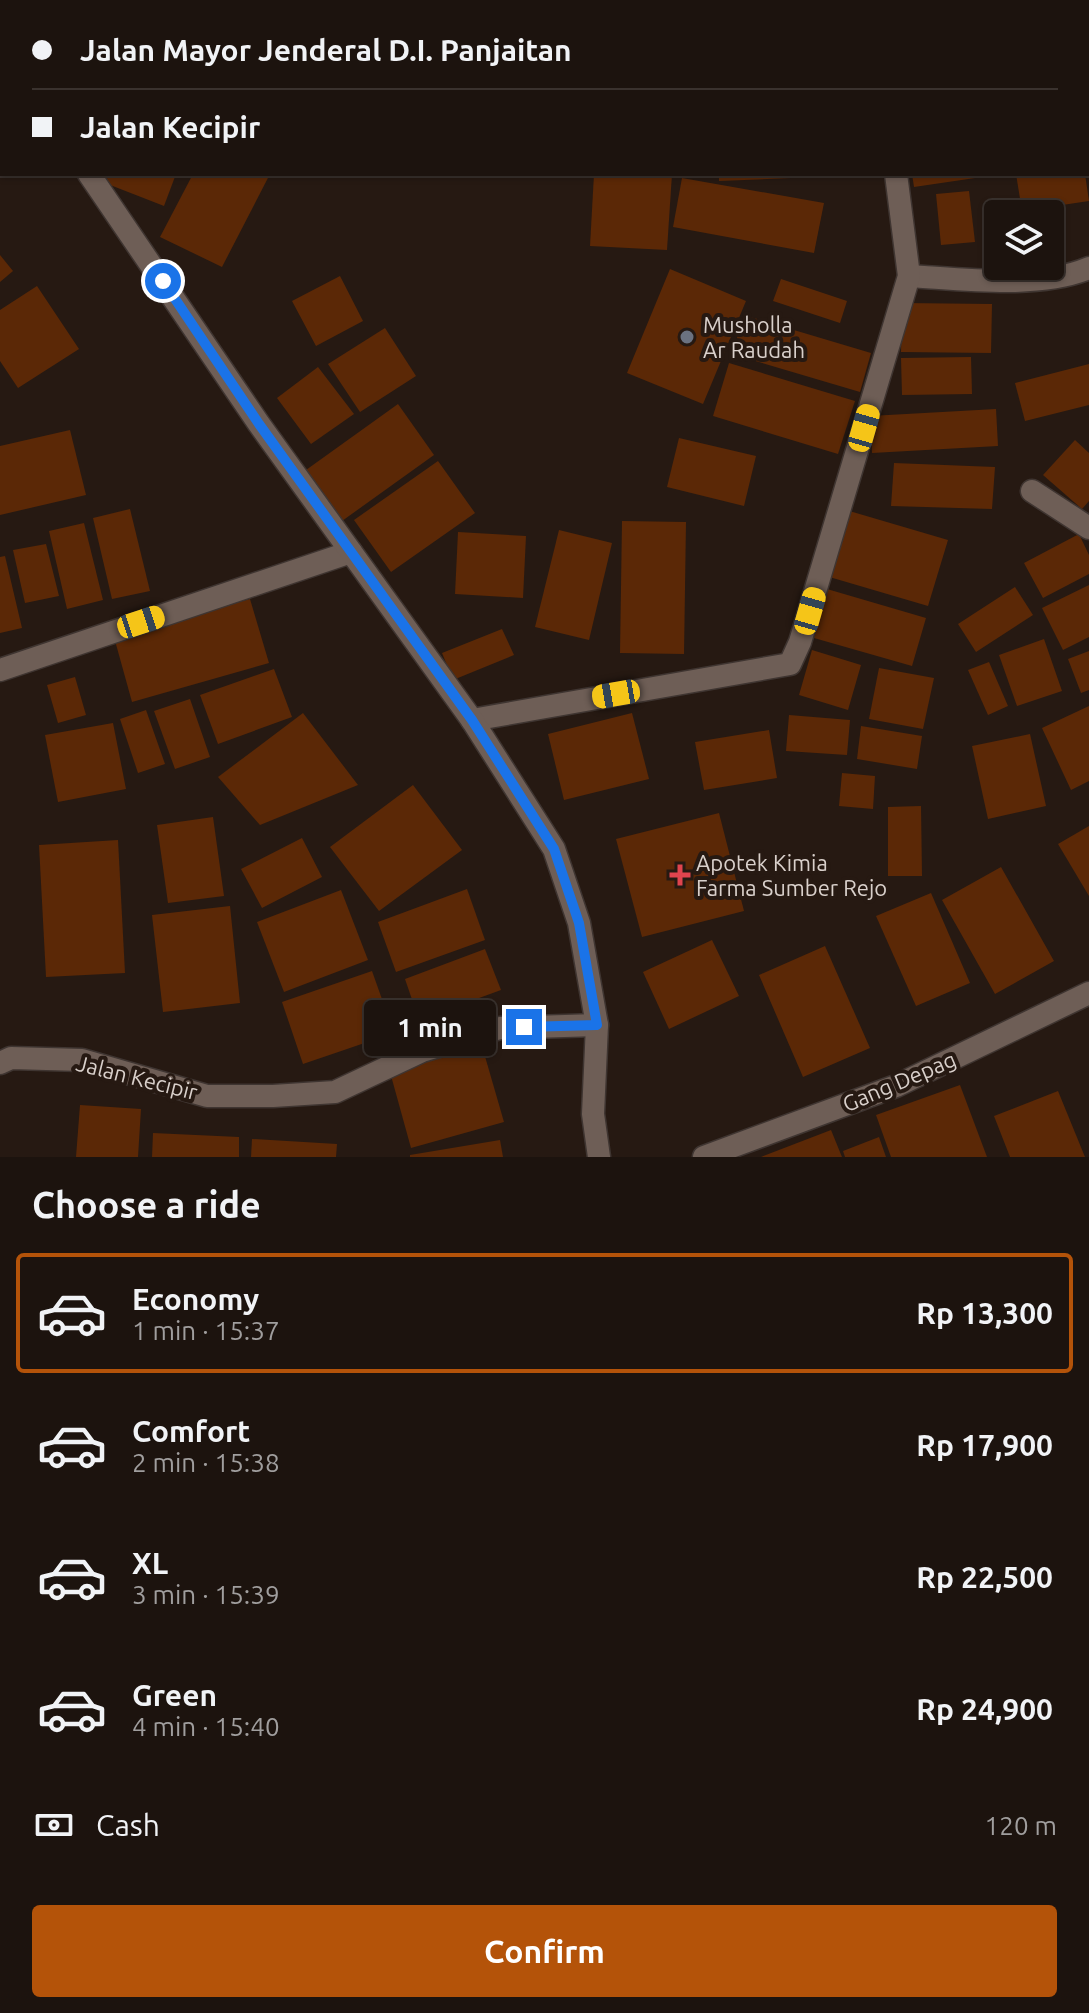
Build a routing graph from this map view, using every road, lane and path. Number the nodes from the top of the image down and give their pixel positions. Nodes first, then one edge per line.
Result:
1 (91, 176) edge
2 (896, 176) edge
3 (1089, 268) edge
4 (909, 276) junction
5 (1032, 491) dead end
6 (1089, 528) edge
7 (351, 552) junction
8 (0, 670) edge
9 (472, 720) junction
10 (1089, 993) edge
11 (597, 1025) junction
12 (0, 1063) edge
13 (599, 1157) edge
14 (704, 1157) edge

1 - 7 street
2 - 4 street
3 - 4 street
4 - 9 street
5 - 6 street
7 - 8 street
7 - 9 street
9 - 11 street
10 - 14 street, Gang Depag
11 - 12 street, Jalan Kecipir
11 - 13 street

